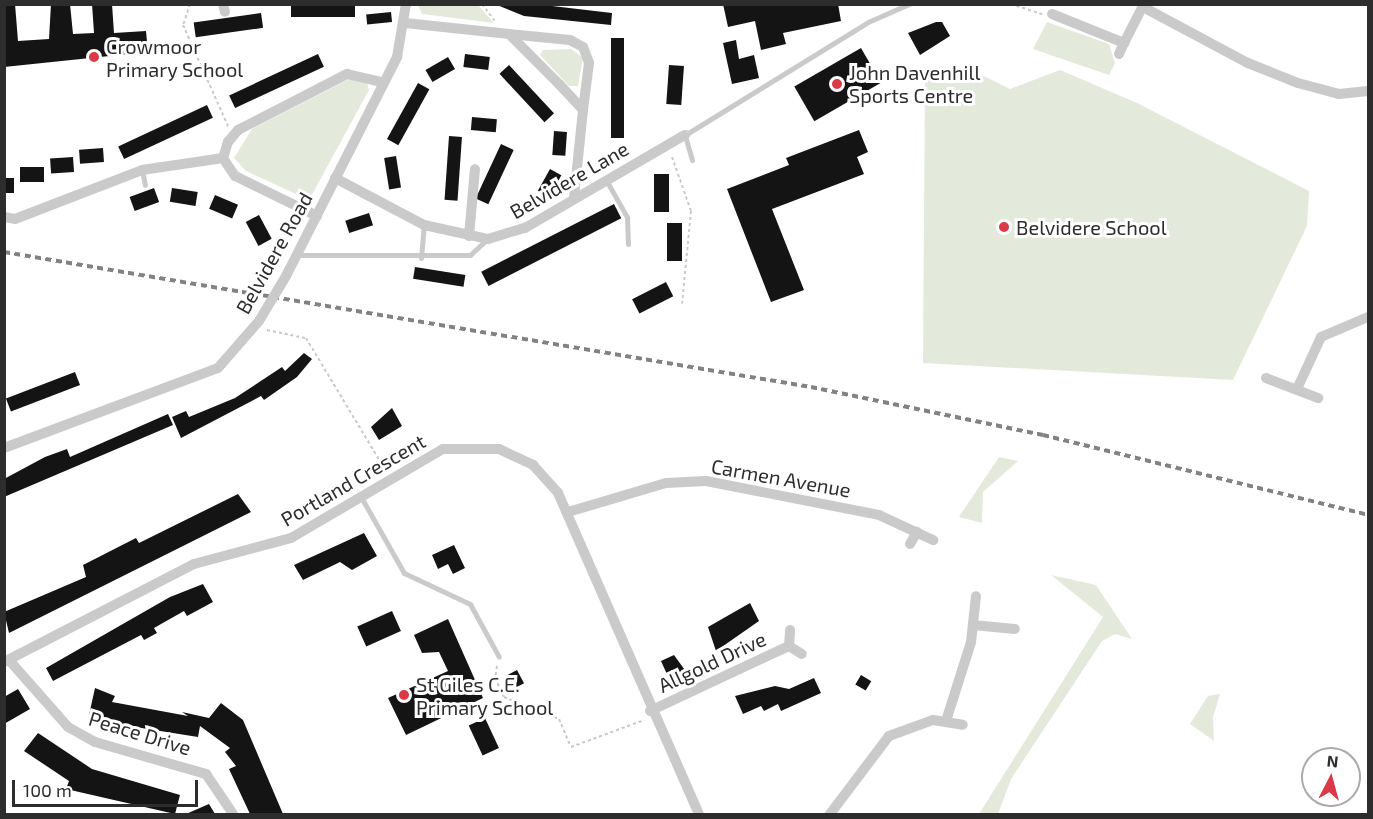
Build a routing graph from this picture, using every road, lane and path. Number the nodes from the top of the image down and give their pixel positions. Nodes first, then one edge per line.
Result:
1 (190, 4) edge
2 (406, 4) edge
3 (482, 4) edge
4 (909, 4) edge
5 (1011, 4) edge
6 (1143, 6) edge
7 (1070, 7) dead end
8 (1052, 14) joint
9 (1065, 19) junction
10 (405, 22) junction
11 (503, 33) junction
12 (1124, 42) junction
13 (1119, 54) dead end
14 (383, 82) junction
15 (1368, 91) edge
16 (583, 110) junction
17 (232, 135) junction
18 (685, 135) junction
19 (662, 148) junction
20 (223, 158) junction
21 (692, 160) dead end
22 (141, 170) junction
23 (475, 170) dead end
24 (335, 178) junction
25 (605, 178) junction
26 (145, 185) dead end
27 (574, 197) junction
28 (317, 216) junction
29 (4, 217) edge
30 (424, 225) junction
31 (469, 236) junction
32 (488, 239) junction
33 (628, 244) dead end
34 (297, 255) junction
35 (421, 258) junction
36 (682, 304) dead end
37 (1368, 317) edge
38 (257, 323) junction
39 (1266, 378) dead end
40 (1297, 389) junction
41 (1318, 398) dead end
42 (4, 448) edge
43 (390, 478) junction
44 (361, 496) junction
45 (568, 512) junction
46 (917, 532) junction
47 (933, 540) dead end
48 (910, 544) dead end
49 (976, 596) dead end
50 (973, 625) junction
51 (1015, 629) dead end
52 (790, 630) dead end
53 (789, 646) junction
54 (802, 654) dead end
55 (499, 657) joint
56 (7, 661) edge
57 (651, 714) junction
58 (946, 721) junction
59 (963, 725) dead end
60 (233, 814) edge
61 (699, 814) edge
62 (832, 814) edge

1 - 17 path
2 - 10 street, Belvidere Road
3 - 11 path
4 - 18 lane
5 - 8 path
6 - 12 street
6 - 15 street
7 - 9 street
8 - 9 street
9 - 12 street
10 - 11 street
10 - 14 street, Belvidere Road
11 - 16 street
11 - 16 street
12 - 13 street
14 - 17 street
14 - 24 street, Belvidere Road
16 - 27 street
17 - 20 street
18 - 19 street, Belvidere Lane
18 - 21 lane
19 - 25 street, Belvidere Lane
19 - 36 path
20 - 22 street
20 - 28 street
22 - 26 lane
22 - 29 street
23 - 31 street
24 - 28 street, Belvidere Road
24 - 30 street, Belvidere Lane
25 - 27 street, Belvidere Lane
25 - 33 lane
27 - 32 street, Belvidere Lane
28 - 34 street, Belvidere Road
30 - 31 street, Belvidere Lane
30 - 35 lane
31 - 32 street, Belvidere Lane
32 - 35 lane
34 - 35 lane
34 - 38 street, Belvidere Road, bridge
37 - 40 street
38 - 42 street, Belvidere Road
38 - 43 path
39 - 40 street
40 - 41 street
43 - 44 street, Portland Crescent
43 - 45 street, Portland Crescent
44 - 55 lane
44 - 56 street, Portland Crescent
45 - 46 street, Carmen Avenue
45 - 57 street, Portland Crescent
46 - 47 street, Carmen Avenue
46 - 48 street
49 - 50 street
50 - 51 street
50 - 58 street
52 - 53 street, Allgold Drive
53 - 54 street, Allgold Drive
53 - 57 street, Allgold Drive
55 - 57 path
56 - 60 street, Peace Drive
57 - 61 street, Portland Crescent
58 - 59 street
58 - 62 street

